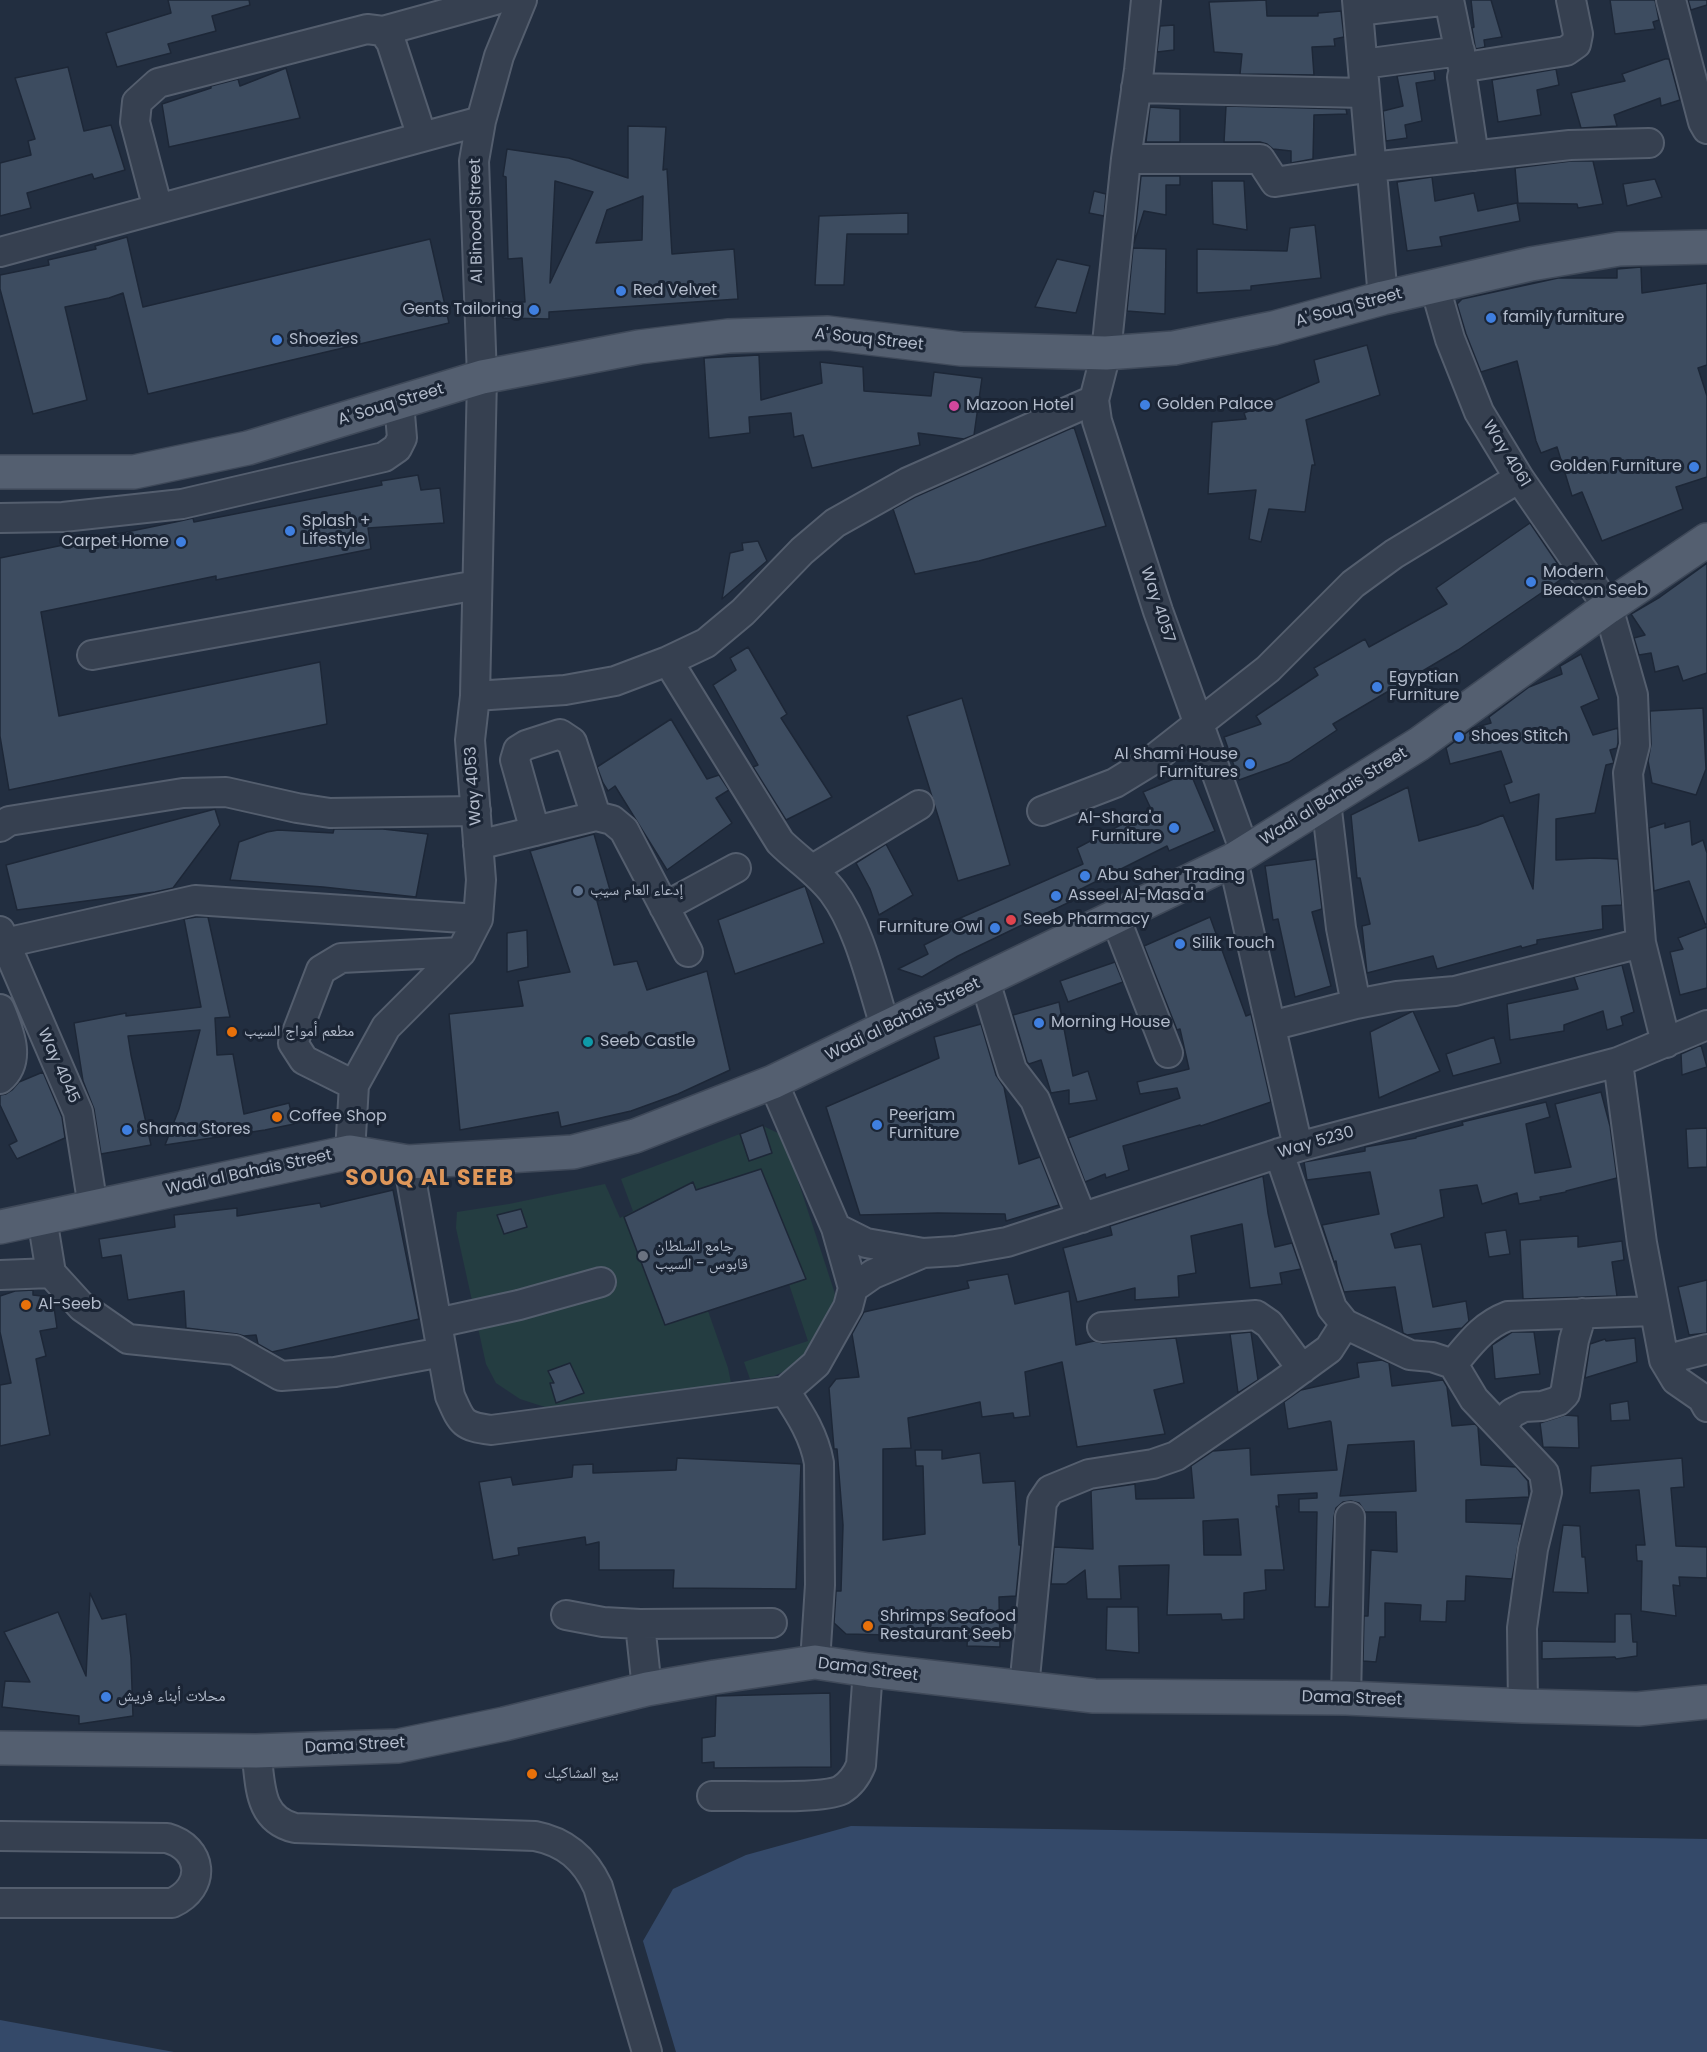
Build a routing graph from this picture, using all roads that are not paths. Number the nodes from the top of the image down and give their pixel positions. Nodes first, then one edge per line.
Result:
1 (495, 0) edge
2 (522, 0) edge
3 (1146, 0) edge
4 (1449, 0) edge
5 (1571, 0) edge
6 (1671, 0) edge
7 (1357, 6) edge
8 (383, 31) junction
9 (1462, 61) junction
10 (1363, 64) junction
11 (1136, 88) junction
12 (1365, 93) junction
13 (481, 120) junction
14 (1707, 129) edge
15 (422, 136) junction
16 (1649, 143) dead end
17 (1474, 156) junction
18 (1126, 159) junction
19 (1372, 167) junction
20 (158, 209) junction
21 (1707, 247) edge
22 (0, 252) edge
23 (1435, 287) junction
24 (1383, 298) junction
25 (1106, 353) junction
26 (482, 377) junction
27 (1094, 400) junction
28 (399, 402) junction
29 (0, 472) edge
30 (1519, 478) junction
31 (0, 519) edge
32 (1707, 540) edge
33 (477, 585) junction
34 (1608, 607) junction
35 (92, 655) dead end
36 (668, 661) junction
37 (475, 696) junction
38 (1198, 724) junction
39 (1326, 802) junction
40 (919, 805) dead end
41 (476, 811) junction
42 (1042, 811) dead end
43 (596, 816) junction
44 (0, 828) edge
45 (535, 831) junction
46 (478, 845) junction
47 (1239, 856) junction
48 (736, 868) dead end
49 (813, 869) junction
50 (664, 907) junction
51 (1115, 917) junction
52 (478, 919) junction
53 (2, 937) edge
54 (1641, 943) junction
55 (461, 952) junction
56 (688, 952) dead end
57 (985, 981) junction
58 (1356, 1004) junction
59 (0, 1009) edge
60 (1707, 1025) edge
61 (1271, 1026) junction
62 (886, 1029) junction
63 (1666, 1043) junction
64 (1168, 1053) dead end
65 (1618, 1062) junction
66 (0, 1079) edge
67 (773, 1082) junction
68 (354, 1085) junction
69 (1289, 1150) junction
70 (350, 1152) junction
71 (408, 1162) junction
72 (93, 1207) junction
73 (42, 1218) junction
74 (1082, 1218) junction
75 (0, 1227) edge
76 (836, 1228) junction
77 (923, 1253) junction
78 (51, 1272) junction
79 (0, 1275) edge
80 (601, 1282) dead end
81 (854, 1288) junction
82 (1654, 1311) junction
83 (1582, 1313) junction
84 (437, 1323) junction
85 (1346, 1324) junction
86 (1102, 1327) dead end
87 (1707, 1349) edge
88 (442, 1352) junction
89 (1664, 1360) junction
90 (1453, 1364) junction
91 (1302, 1369) junction
92 (785, 1391) junction
93 (1707, 1407) edge
94 (1502, 1427) junction
95 (1350, 1517) dead end
96 (566, 1615) dead end
97 (772, 1623) dead end
98 (640, 1624) junction
99 (815, 1662) junction
100 (868, 1670) junction
101 (1024, 1688) junction
102 (647, 1689) junction
103 (1346, 1698) junction
104 (1707, 1702) edge
105 (1523, 1706) junction
106 (0, 1748) edge
107 (256, 1751) junction
108 (711, 1796) dead end
109 (0, 1836) edge
110 (0, 1903) edge
111 (647, 2052) edge

1 - 8 street
2 - 13 street, Al Binood Street
3 - 11 street, Way 4057
4 - 7 street
4 - 9 street
5 - 9 street
6 - 14 street
7 - 10 street
8 - 15 street
8 - 20 street
9 - 10 street
9 - 17 street
10 - 12 street
11 - 12 street
11 - 18 street, Way 4057
12 - 19 street
13 - 15 street
13 - 26 street, Al Binood Street
15 - 20 street
16 - 17 street
17 - 19 street
18 - 19 street
18 - 25 street, Way 4057
19 - 24 street
20 - 22 street
21 - 23 main road, A' Souq Street
23 - 24 main road, A' Souq Street
23 - 30 street, Way 4061
24 - 25 main road, A' Souq Street
25 - 26 main road, A' Souq Street
25 - 27 street, Way 4057
26 - 28 main road, A' Souq Street
26 - 33 street, Way 4053
27 - 36 street
27 - 38 street, Way 4057
28 - 29 main road, A' Souq Street
28 - 31 street
30 - 34 street, Way 4061
30 - 38 street
32 - 34 main road, Wadi al Bahais Street
33 - 35 street
33 - 37 street, Way 4053
34 - 39 main road, Wadi al Bahais Street
34 - 54 street, Way 4061
36 - 37 street
36 - 49 street
37 - 41 street, Way 4053
38 - 42 street
38 - 47 street, Way 4057
39 - 47 main road, Wadi al Bahais Street
39 - 58 street
40 - 49 street
41 - 44 street
41 - 46 street, Way 4053
43 - 45 street
43 - 45 street
43 - 50 street
45 - 46 street
46 - 52 street, Way 4053
47 - 51 main road, Wadi al Bahais Street
47 - 61 street, Way 4057
48 - 50 street
49 - 62 street
50 - 56 street
51 - 57 main road, Wadi al Bahais Street
51 - 64 street
52 - 53 street
52 - 55 street, Way 4053
53 - 72 street, Way 4045
54 - 58 street
54 - 63 street, Way 4061
55 - 68 street, Way 4053
55 - 68 street
57 - 62 main road, Wadi al Bahais Street
57 - 74 street
58 - 61 street
59 - 66 street
60 - 63 street, Way 5230
61 - 69 street, Way 4057
62 - 67 main road, Wadi al Bahais Street
63 - 65 street, Way 5230
65 - 69 street, Way 5230
65 - 82 street
67 - 71 main road, Wadi al Bahais Street
67 - 76 street
68 - 70 street, Way 4053
69 - 74 street, Way 5230
69 - 85 street, Way 4057
70 - 71 main road, Wadi al Bahais Street
70 - 72 main road, Wadi al Bahais Street
71 - 84 street
72 - 73 main road, Wadi al Bahais Street
73 - 75 main road, Wadi al Bahais Street
73 - 78 street
74 - 77 street, Way 5230
76 - 77 street, Way 5230
76 - 81 street
77 - 81 street, Way 5230
78 - 79 street
78 - 88 street
80 - 84 street
81 - 92 street
82 - 83 street
82 - 89 street
83 - 90 street
83 - 94 street
84 - 88 street
85 - 90 street
85 - 91 street
86 - 91 street
87 - 89 street
88 - 92 street
89 - 93 street
90 - 94 street
91 - 101 street
92 - 99 street
94 - 105 street
95 - 103 street
96 - 98 street
97 - 98 street
98 - 102 street
99 - 100 main road, Dama Street
99 - 102 main road, Dama Street
100 - 101 main road, Dama Street
100 - 108 street
101 - 103 main road, Dama Street
102 - 107 main road, Dama Street
103 - 105 main road, Dama Street
104 - 105 main road, Dama Street
106 - 107 main road, Dama Street
107 - 111 street
109 - 110 street

